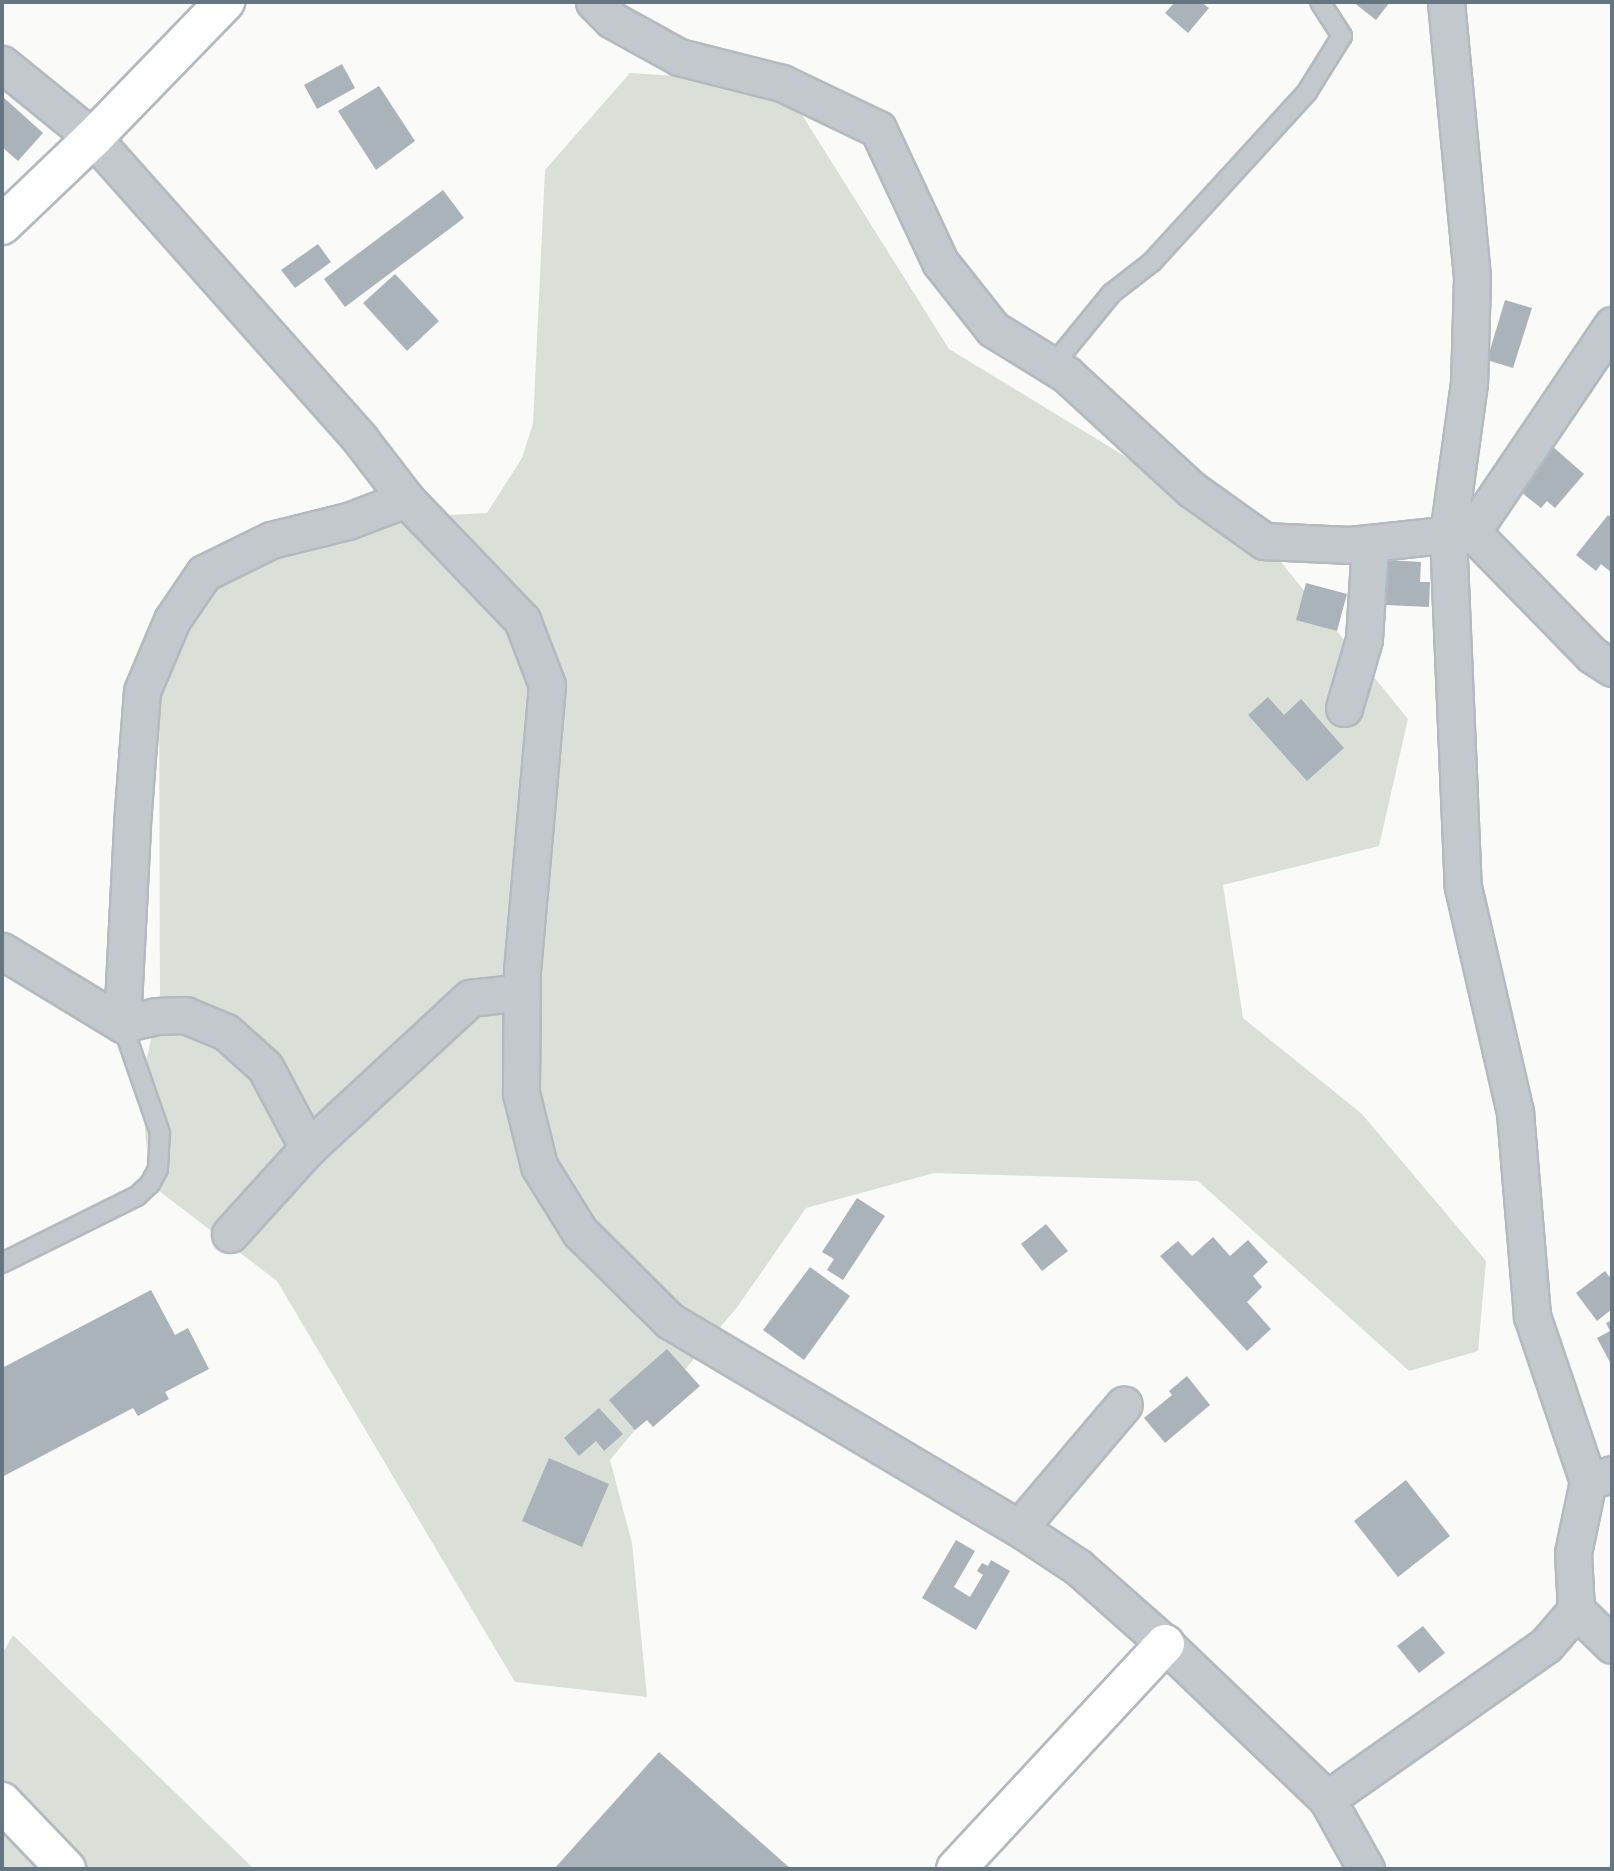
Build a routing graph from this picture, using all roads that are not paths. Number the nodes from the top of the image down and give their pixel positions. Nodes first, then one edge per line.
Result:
1 (225, 2) edge
2 (594, 2) edge
3 (1320, 2) edge
4 (1446, 2) edge
5 (2, 64) edge
6 (93, 138) junction
7 (2, 225) edge
8 (1612, 325) edge
9 (1053, 365) junction
10 (406, 499) junction
11 (1460, 533) junction
12 (1370, 542) junction
13 (1612, 668) edge
14 (1343, 708) dead end
15 (2, 951) edge
16 (522, 992) junction
17 (122, 1024) junction
18 (308, 1148) junction
19 (230, 1234) dead end
20 (2, 1263) edge
21 (1124, 1404) dead end
22 (1600, 1478) edge
23 (1019, 1528) junction
24 (1576, 1609) junction
25 (1165, 1644) junction
26 (1612, 1644) edge
27 (1327, 1799) junction
28 (2, 1802) edge
29 (66, 1869) edge
30 (956, 1869) edge
31 (1366, 1869) edge

1 - 6 street
2 - 9 street
3 - 9 lane
4 - 11 street
5 - 6 street
6 - 7 street
6 - 10 street
8 - 11 street
9 - 12 street
10 - 16 street
10 - 17 street
11 - 12 street
11 - 13 street
11 - 22 street
12 - 14 street
15 - 17 street
16 - 18 street
16 - 23 street
17 - 18 street
17 - 20 lane
18 - 19 street
21 - 23 street
22 - 24 street
23 - 25 street
24 - 26 street
24 - 27 street
25 - 27 street
25 - 30 street
27 - 31 street
28 - 29 street

